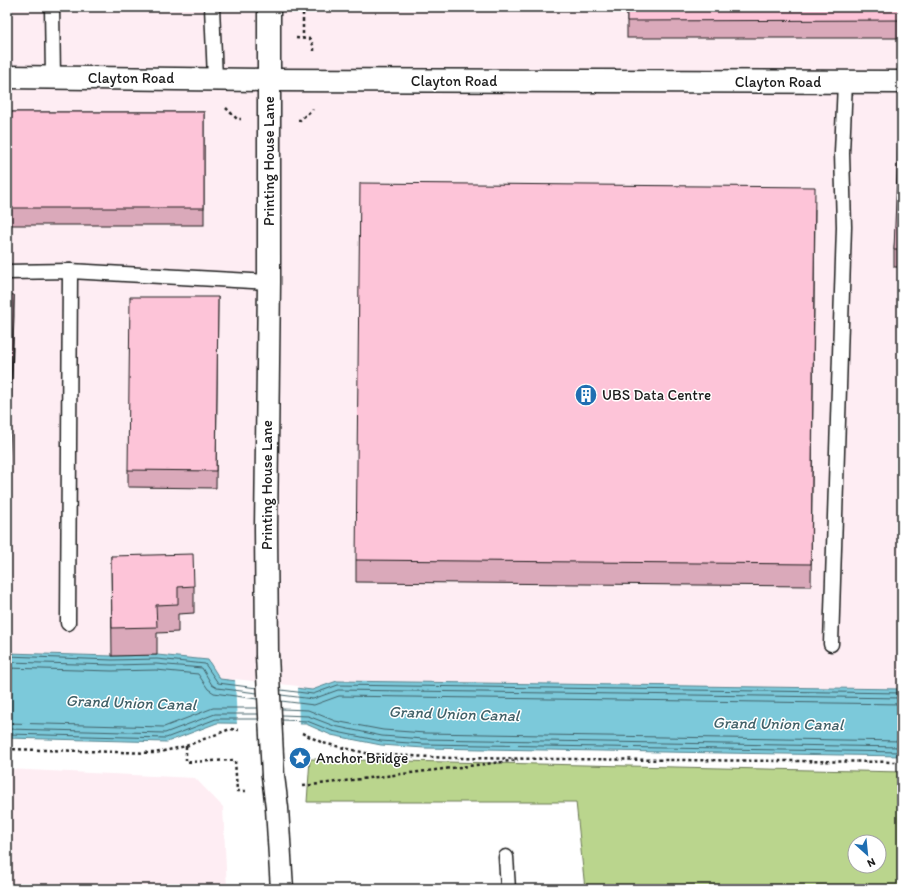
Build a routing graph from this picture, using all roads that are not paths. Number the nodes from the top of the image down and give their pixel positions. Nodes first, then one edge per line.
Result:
1 (52, 7) edge
2 (212, 7) edge
3 (269, 7) edge
4 (7, 77) edge
5 (53, 78) junction
6 (214, 79) junction
7 (268, 80) junction
8 (845, 82) junction
9 (902, 82) edge
10 (70, 271) junction
11 (7, 272) edge
12 (269, 282) junction
13 (68, 623) dead end
14 (831, 644) dead end
15 (506, 857) dead end
16 (282, 889) edge
17 (508, 889) edge

1 - 5 lane
2 - 6 lane
3 - 7 street, Printing House Lane
4 - 5 street, Clayton Road
5 - 6 street, Clayton Road
6 - 7 street, Clayton Road
7 - 8 street, Clayton Road
7 - 12 street, Printing House Lane
8 - 9 street, Clayton Road
8 - 14 lane
10 - 11 lane
10 - 12 lane
10 - 13 lane
12 - 16 street, Printing House Lane, bridge
15 - 17 lane

